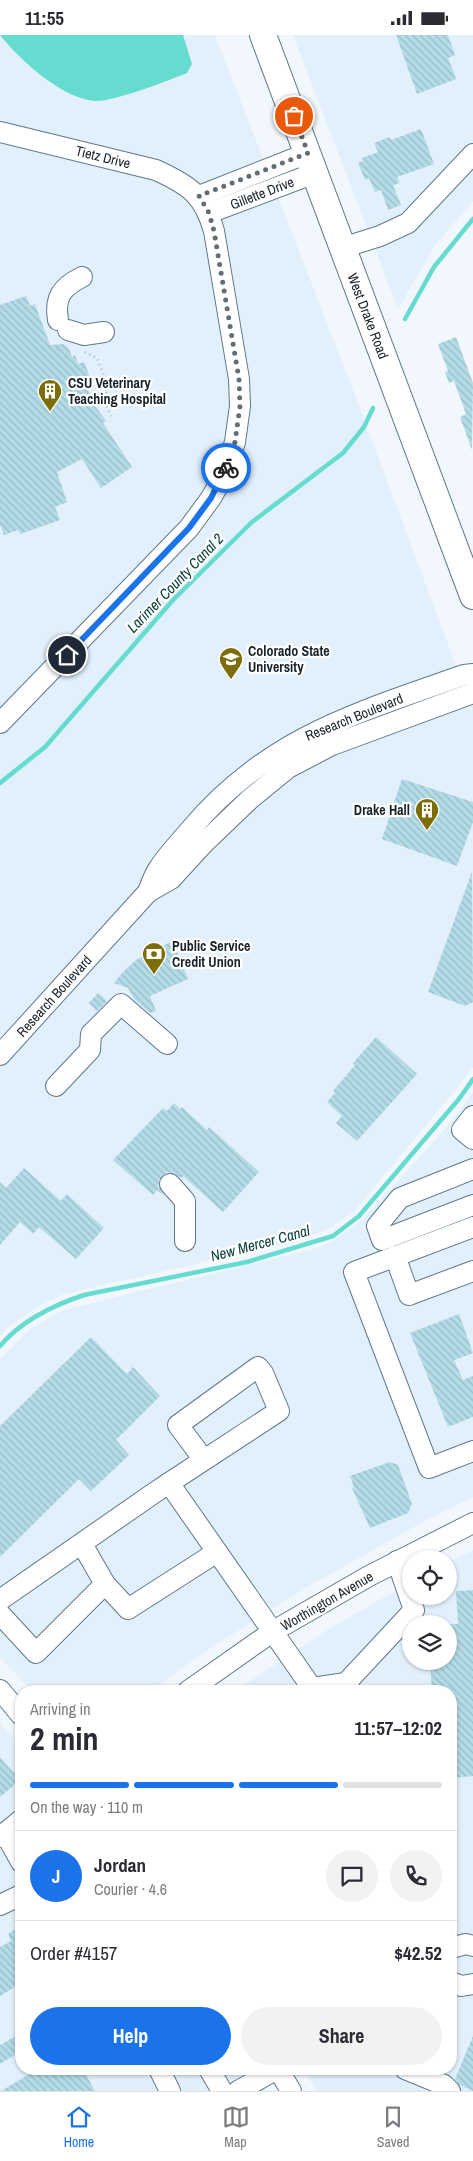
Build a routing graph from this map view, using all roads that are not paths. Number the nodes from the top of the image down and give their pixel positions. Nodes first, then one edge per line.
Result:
1 (263, 35) edge
2 (0, 132) edge
3 (473, 154) edge
4 (312, 163) junction
5 (204, 205) junction
6 (342, 248) junction
7 (82, 277) dead end
8 (104, 333) dead end
9 (473, 596) edge
10 (473, 674) edge
11 (473, 693) edge
12 (0, 723) edge
13 (148, 892) junction
14 (167, 1045) dead end
15 (0, 1055) edge
16 (56, 1086) dead end
17 (473, 1116) edge
18 (473, 1139) edge
19 (473, 1169) edge
20 (170, 1184) dead end
21 (473, 1205) edge
22 (473, 1227) edge
23 (185, 1241) dead end
24 (389, 1252) junction
25 (473, 1271) edge
26 (473, 1451) edge
27 (204, 1460) junction
28 (169, 1483) junction
29 (473, 1523) edge
30 (82, 1544) junction
31 (217, 1552) junction
32 (397, 1561) junction
33 (105, 1584) junction
34 (0, 1600) edge
35 (0, 1614) edge
36 (272, 1632) junction
37 (197, 1685) edge
38 (309, 1685) edge
39 (351, 1685) edge
40 (0, 1690) edge
41 (15, 1708) edge
42 (15, 1825) edge
43 (3, 1835) edge
44 (15, 1853) edge
45 (15, 1898) edge
46 (0, 1905) edge
47 (457, 1946) edge
48 (473, 1946) edge
49 (473, 1984) edge
50 (457, 1985) edge
51 (162, 2075) edge
52 (213, 2075) edge
53 (267, 2075) edge
54 (282, 2075) edge
55 (423, 2075) edge
56 (170, 2091) edge
57 (222, 2091) edge
58 (238, 2091) edge
59 (291, 2091) edge
60 (450, 2091) edge

1 - 4 main road, West Drake Road
2 - 5 street, Tietz Drive
3 - 6 street
4 - 5 street, Gillette Drive
4 - 6 main road, West Drake Road
5 - 12 street
6 - 9 main road, West Drake Road
7 - 8 street
10 - 13 street, Research Boulevard
11 - 13 street, Research Boulevard
13 - 15 street, Research Boulevard
14 - 16 street
17 - 18 street
19 - 24 street
20 - 23 street
21 - 24 street
22 - 24 street
24 - 25 street
24 - 26 street
27 - 27 street
27 - 28 street
28 - 30 street
28 - 31 street
29 - 32 street, Worthington Avenue
30 - 33 street
30 - 34 street
31 - 33 street
31 - 36 street
32 - 36 street, Worthington Avenue
32 - 39 street
33 - 35 street
36 - 37 street, Worthington Avenue
36 - 38 street
40 - 41 street
42 - 43 street
43 - 44 street
45 - 46 street
47 - 48 street
49 - 50 street
51 - 56 street
52 - 57 street
53 - 58 street
54 - 59 street
55 - 60 street

